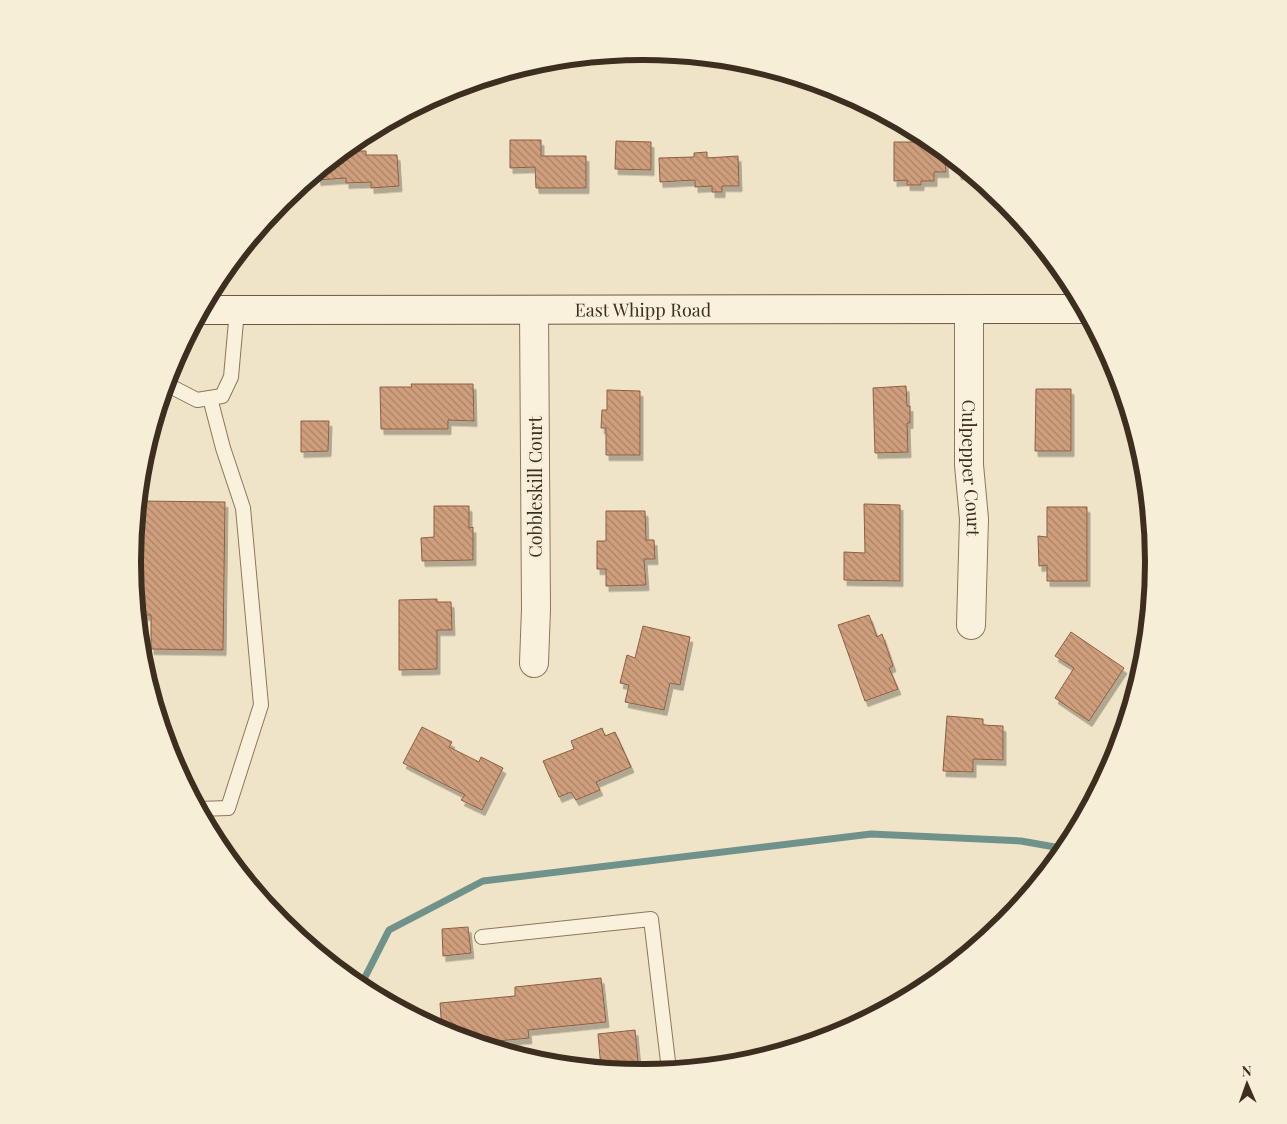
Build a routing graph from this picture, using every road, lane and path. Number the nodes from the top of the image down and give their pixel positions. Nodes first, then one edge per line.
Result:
1 (969, 309) junction
2 (1077, 309) edge
3 (210, 310) edge
4 (237, 310) junction
5 (534, 310) junction
6 (173, 388) edge
7 (210, 398) junction
8 (971, 625) dead end
9 (534, 663) dead end
10 (207, 809) edge
11 (482, 937) dead end
12 (668, 1063) edge

1 - 2 main road, East Whipp Road
1 - 5 main road, East Whipp Road
1 - 8 main road, Culpepper Court
3 - 4 main road, East Whipp Road
4 - 5 main road, East Whipp Road
4 - 7 lane
5 - 9 main road, Cobbleskill Court
6 - 7 lane
7 - 10 lane
11 - 12 lane

